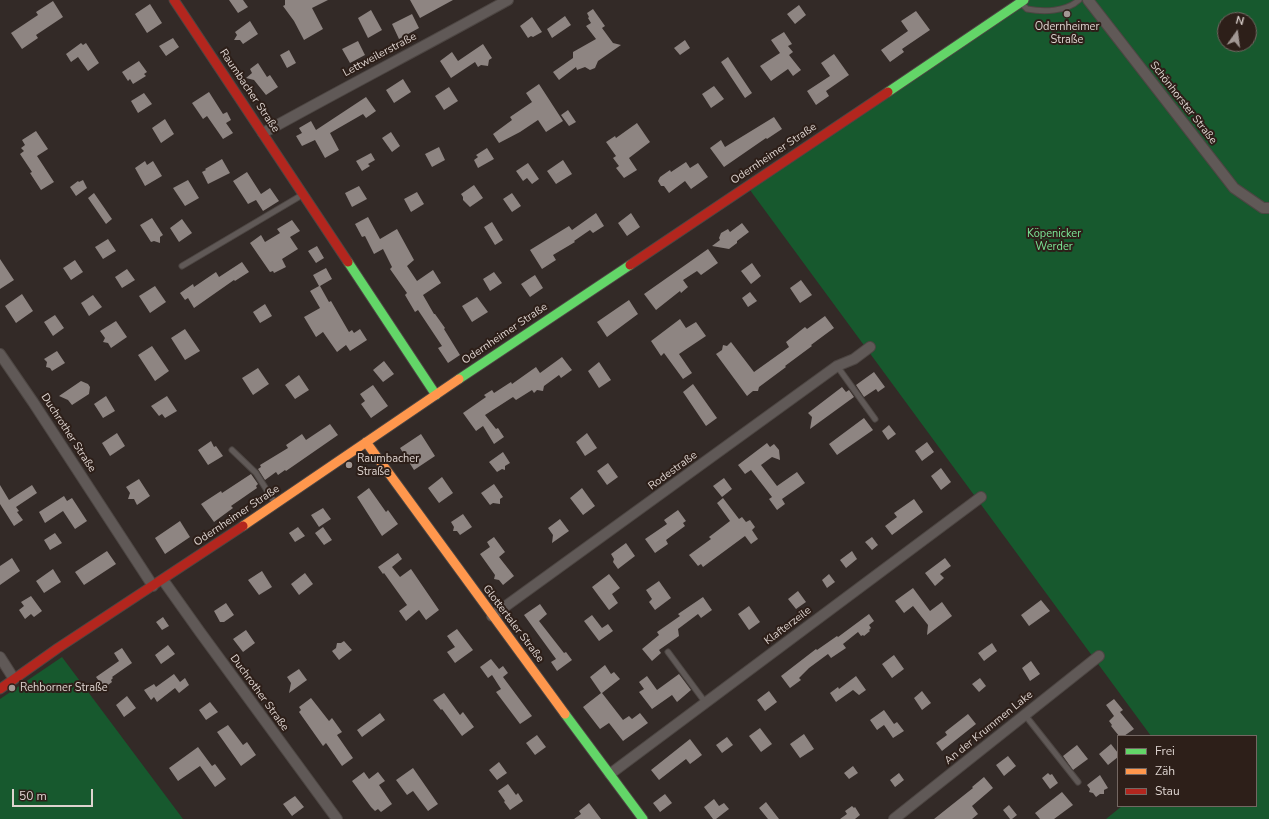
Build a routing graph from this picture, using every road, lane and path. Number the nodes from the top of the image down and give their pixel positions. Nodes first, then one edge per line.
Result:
1 (174, 0) edge
2 (508, 0) edge
3 (1079, 0) edge
4 (1088, 0) edge
5 (1022, 1) edge
6 (263, 133) junction
7 (303, 195) junction
8 (1269, 208) edge
9 (182, 266) dead end
10 (870, 347) dead end
11 (0, 354) edge
12 (837, 366) junction
13 (436, 394) junction
14 (875, 419) dead end
15 (366, 442) junction
16 (232, 450) dead end
17 (981, 497) dead end
18 (275, 504) junction
19 (163, 580) junction
20 (153, 586) junction
21 (492, 616) junction
22 (668, 652) dead end
23 (1099, 656) dead end
24 (0, 657) edge
25 (14, 679) junction
26 (0, 689) edge
27 (705, 702) junction
28 (1025, 715) junction
29 (610, 774) junction
30 (1078, 782) dead end
31 (337, 819) edge
32 (643, 819) edge
33 (894, 819) edge

1 - 6 street, Raumbacher Straße
2 - 6 street, Lettweilerstraße
3 - 5 lane
4 - 8 street, Schönhorster Straße
5 - 13 street, Odernheimer Straße
6 - 7 street, Raumbacher Straße
7 - 9 lane
7 - 13 street, Raumbacher Straße
10 - 12 street, Rodestraße
11 - 20 street, Duchrother Straße
12 - 14 lane
12 - 21 street, Rodestraße
13 - 15 street, Odernheimer Straße
15 - 18 street, Odernheimer Straße
15 - 21 street, Glottertaler Straße
16 - 18 lane
17 - 27 street, Klafterzeile
18 - 19 street, Odernheimer Straße
19 - 20 street, Odernheimer Straße
19 - 31 street, Duchrother Straße
20 - 25 street, Odernheimer Straße
21 - 29 street, Glottertaler Straße
22 - 27 lane
23 - 28 street, An der Krummen Lake
24 - 25 street
25 - 26 street, Odernheimer Straße
27 - 29 street, Klafterzeile
28 - 30 lane
28 - 33 street, An der Krummen Lake
29 - 32 street, Glottertaler Straße

